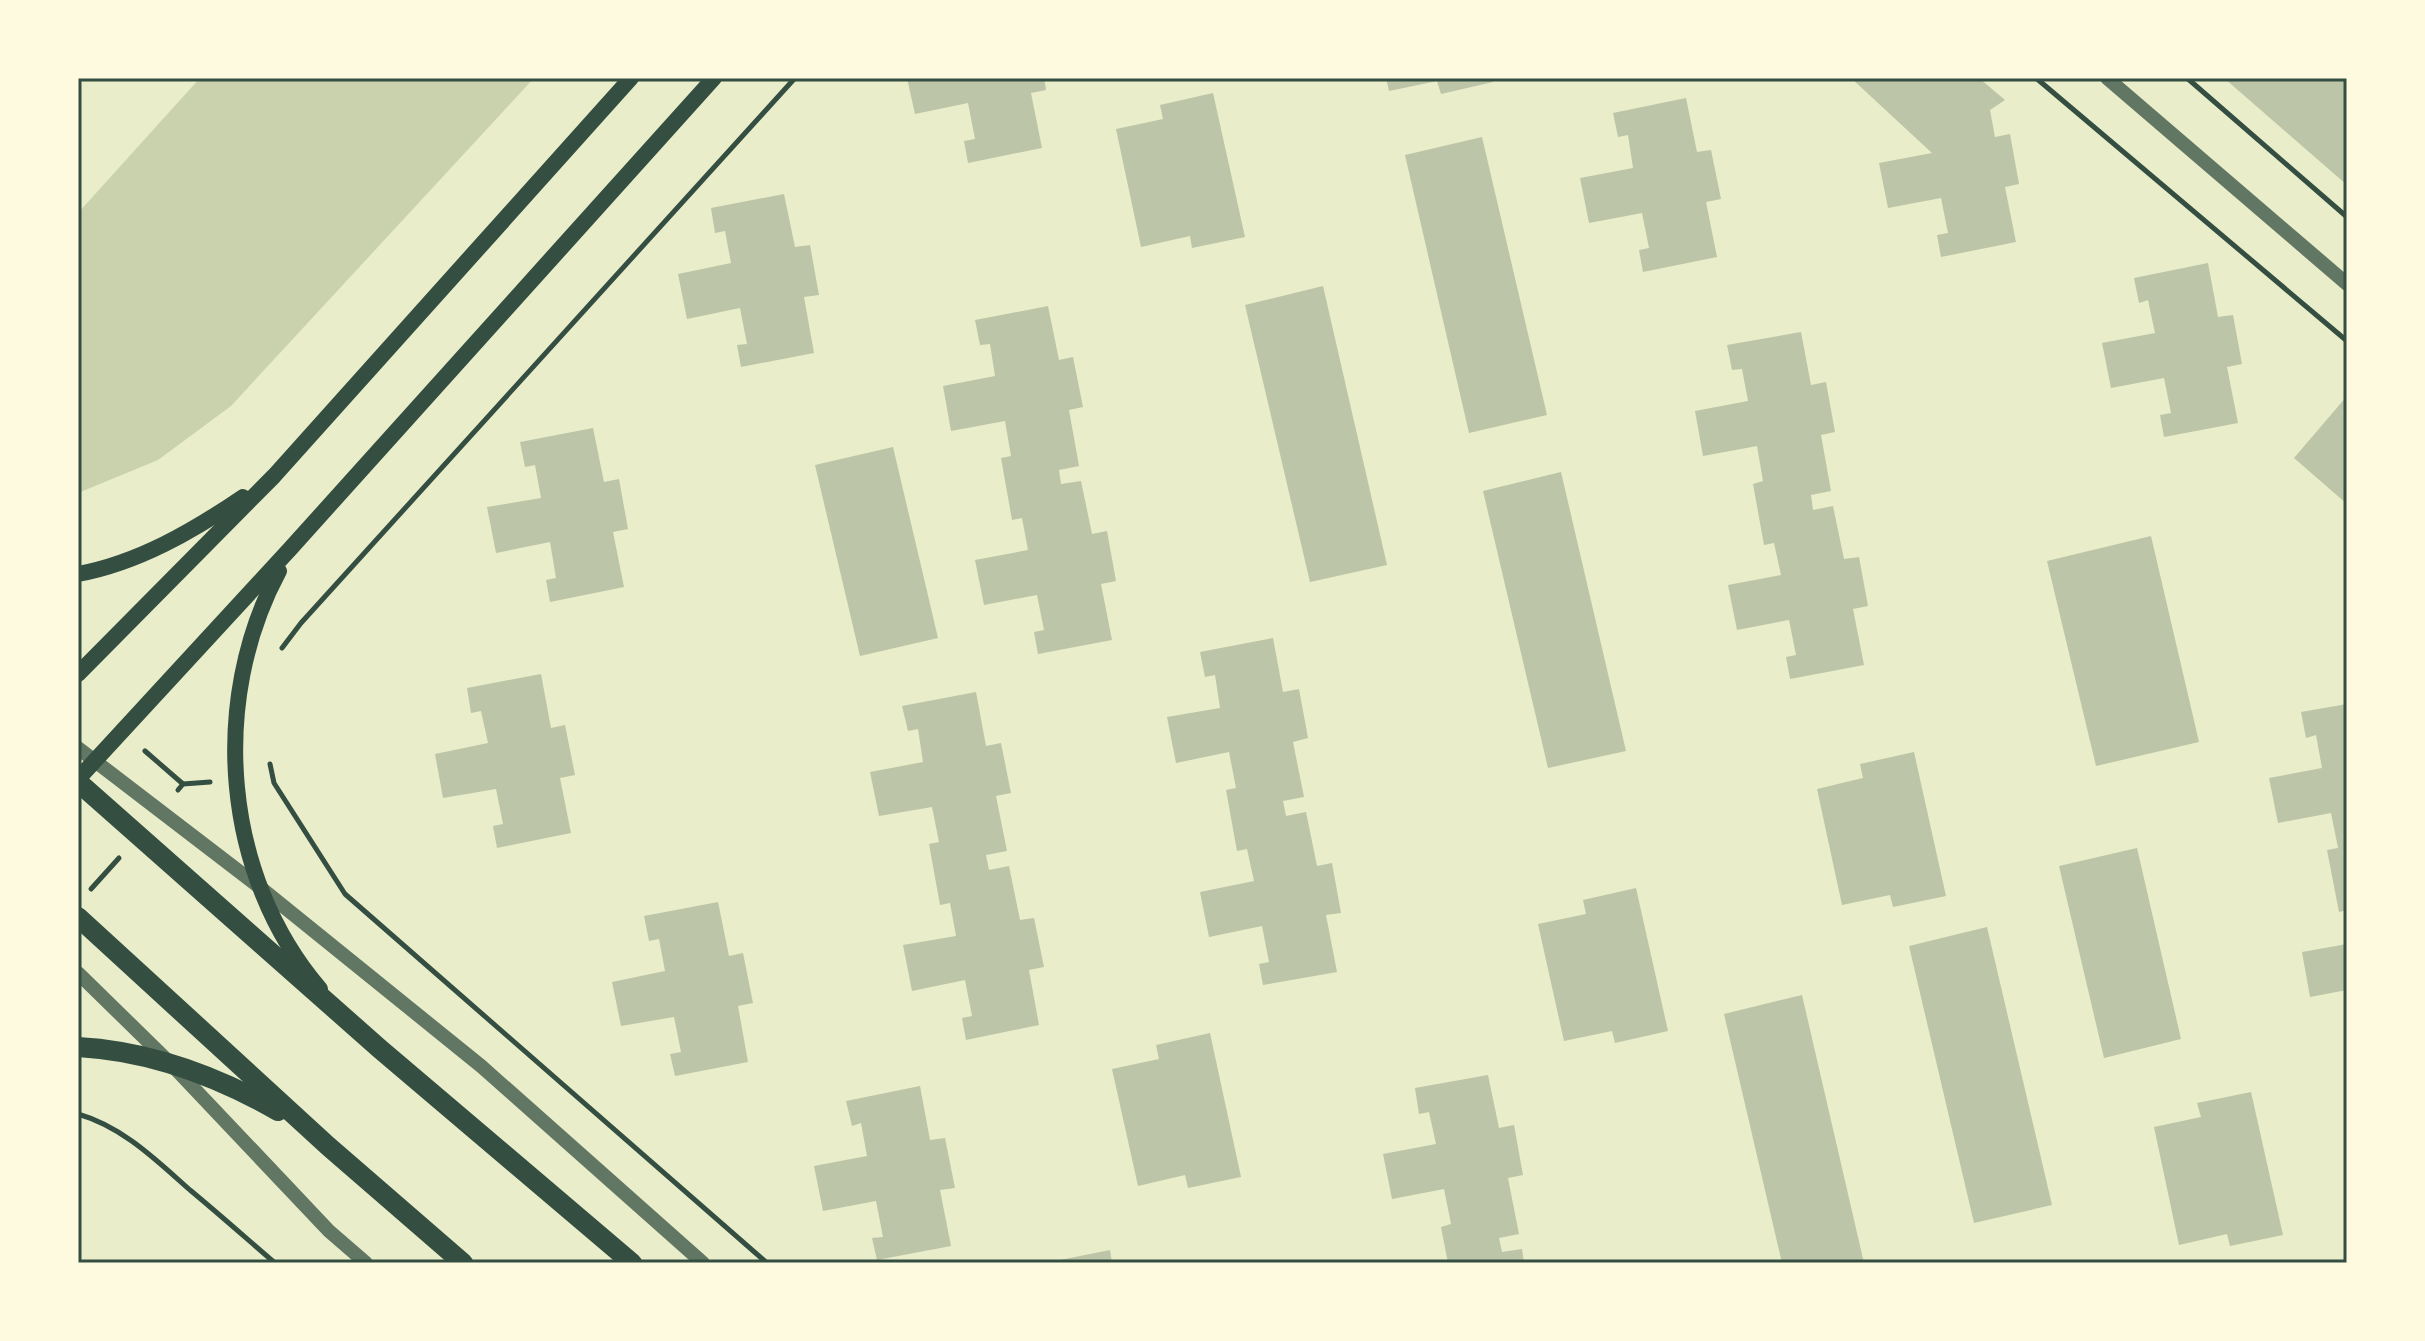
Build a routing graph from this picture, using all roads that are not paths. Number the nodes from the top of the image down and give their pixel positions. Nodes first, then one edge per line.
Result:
1 (631, 78) edge
2 (714, 78) edge
3 (2107, 78) edge
4 (2347, 284) edge
5 (274, 476) junction
6 (290, 549) junction
7 (78, 574) edge
8 (78, 674) edge
9 (78, 748) edge
10 (95, 761) junction
11 (78, 780) edge
12 (262, 889) junction
13 (78, 917) edge
14 (78, 973) edge
15 (78, 1047) edge
16 (380, 1049) junction
17 (169, 1062) junction
18 (328, 1146) junction
19 (366, 1263) edge
20 (463, 1263) edge
21 (632, 1263) edge
22 (703, 1263) edge

1 - 5 main road
2 - 6 main road
3 - 4 street
5 - 7 main road
5 - 8 main road
6 - 10 main road
6 - 12 main road
9 - 10 street
10 - 11 main road
10 - 12 street
11 - 16 main road
12 - 16 main road
12 - 22 street
13 - 18 main road
14 - 17 street
15 - 17 main road
16 - 21 main road
17 - 18 main road
17 - 19 street
18 - 20 main road

